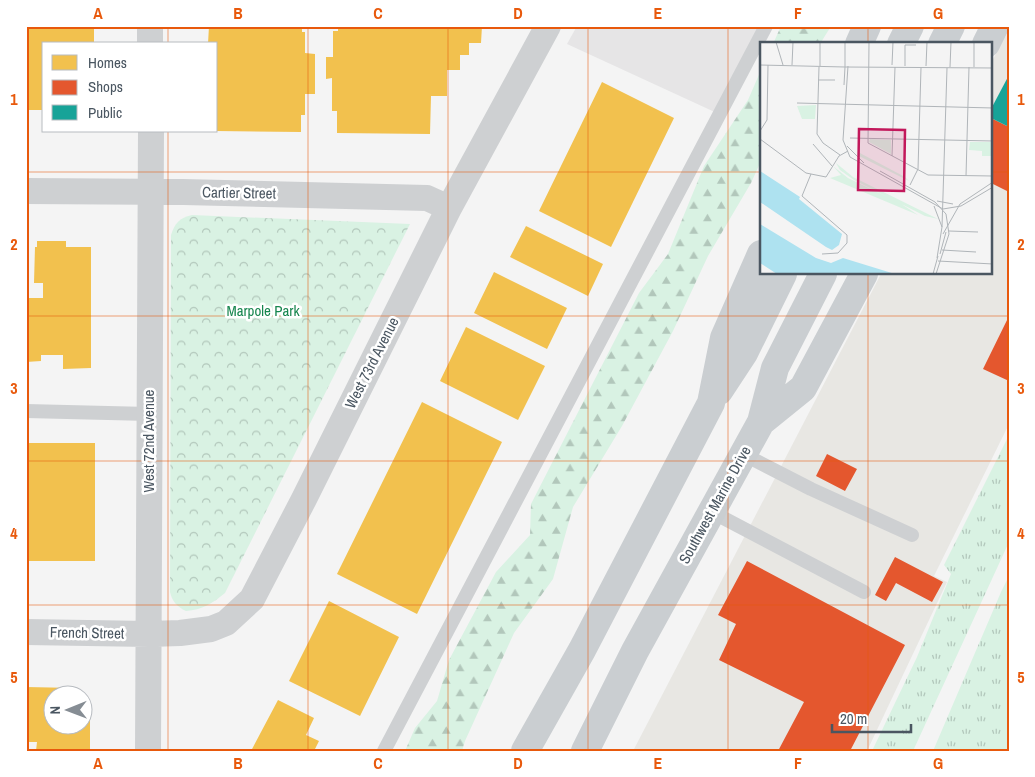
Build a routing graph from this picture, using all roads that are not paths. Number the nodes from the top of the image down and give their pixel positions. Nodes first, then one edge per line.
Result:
1 (150, 26) edge
2 (548, 26) edge
3 (766, 26) edge
4 (867, 26) edge
5 (910, 26) edge
6 (951, 26) edge
7 (995, 26) edge
8 (150, 42) edge
9 (859, 42) edge
10 (902, 42) edge
11 (943, 42) edge
12 (987, 42) edge
13 (151, 132) edge
14 (26, 191) edge
15 (151, 192) junction
16 (449, 208) junction
17 (760, 256) edge
18 (783, 275) edge
19 (822, 275) edge
20 (863, 275) edge
21 (711, 402) junction
22 (26, 412) edge
23 (150, 414) junction
24 (761, 422) junction
25 (743, 454) junction
26 (712, 512) junction
27 (912, 535) dead end
28 (864, 592) dead end
29 (26, 632) edge
30 (148, 634) junction
31 (148, 751) edge
32 (384, 751) edge
33 (525, 751) edge
34 (585, 751) edge

1 - 8 street
2 - 16 street, West 73rd Avenue
3 - 32 lane
4 - 9 main road
5 - 10 main road
6 - 11 main road
7 - 12 main road
13 - 15 street, West 72nd Avenue
14 - 15 street, Cartier Street
15 - 16 street, Cartier Street
15 - 23 street, West 72nd Avenue
16 - 30 street, West 73rd Avenue
17 - 21 main road
18 - 21 main road
19 - 24 main road
20 - 24 main road, Southwest Marine Drive
21 - 33 main road
22 - 23 lane
23 - 30 street, West 72nd Avenue
24 - 25 main road, Southwest Marine Drive
25 - 26 main road, Southwest Marine Drive
25 - 27 lane
26 - 28 lane
26 - 34 main road, Southwest Marine Drive
29 - 30 street, French Street
30 - 31 street, West 72nd Avenue

